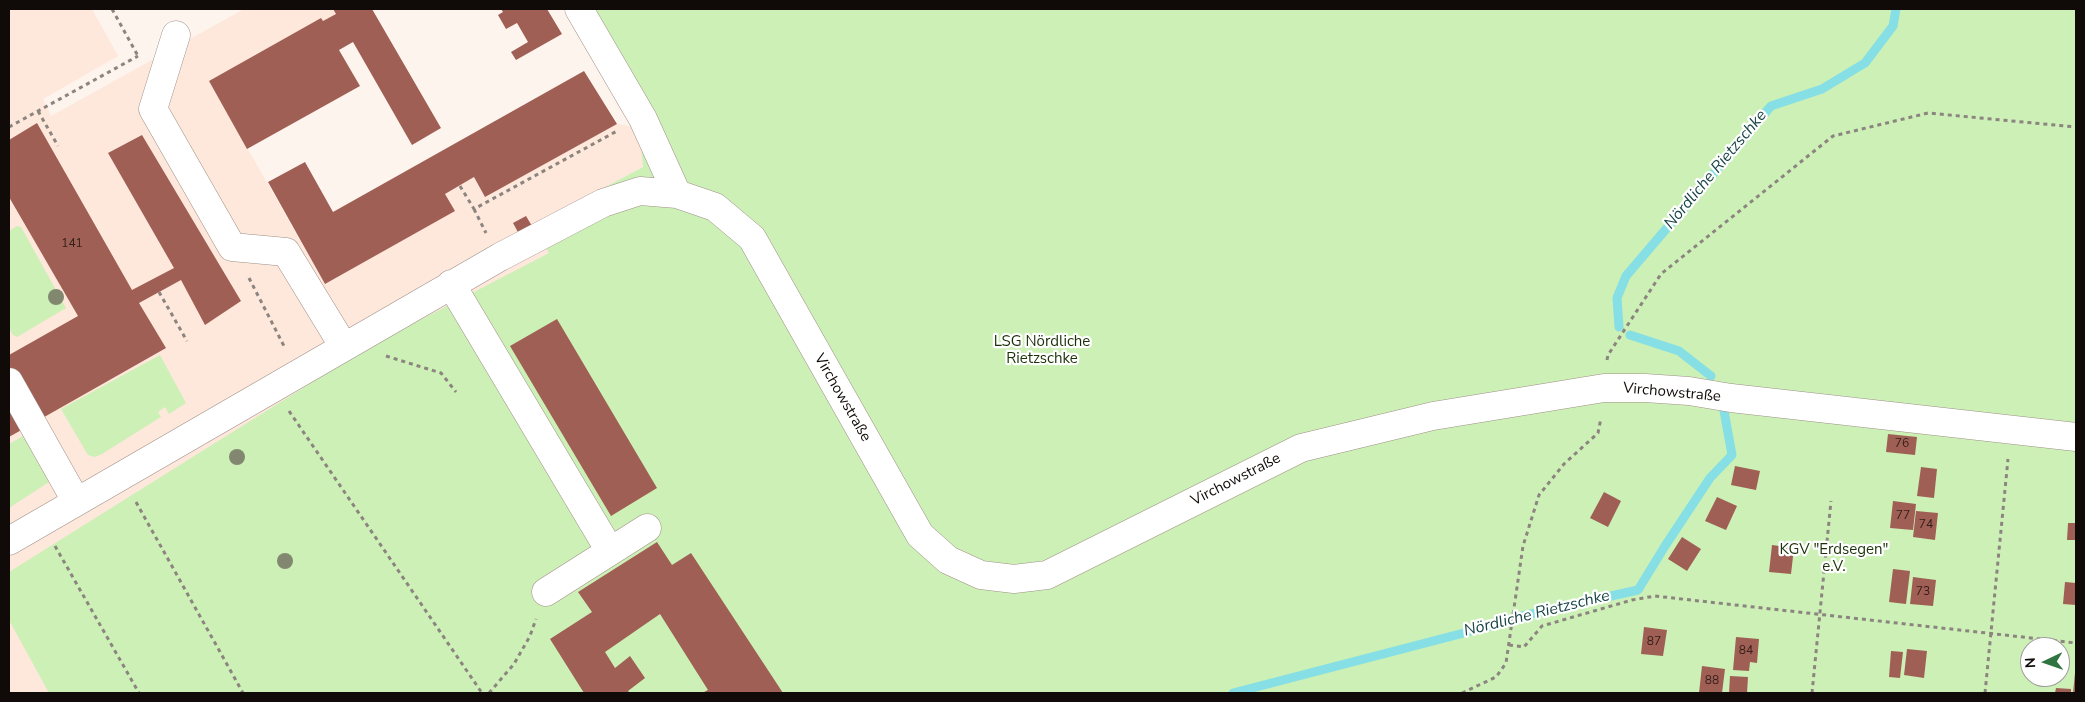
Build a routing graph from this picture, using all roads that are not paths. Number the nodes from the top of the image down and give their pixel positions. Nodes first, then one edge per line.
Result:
1 (579, 9) edge
2 (176, 35) road end
3 (677, 194) junction
4 (451, 284) junction
5 (344, 346) junction
6 (9, 382) edge
7 (2076, 437) edge
8 (76, 501) junction
9 (647, 528) dead end
10 (9, 541) edge
11 (610, 551) junction
12 (546, 592) road end

1 - 3 street
2 - 5 street
3 - 4 street, Virchowstraße
3 - 7 street, Virchowstraße
4 - 5 street, Virchowstraße
4 - 11 street
5 - 8 street, Virchowstraße
6 - 8 street
8 - 10 street, Virchowstraße
9 - 11 street
11 - 12 street

